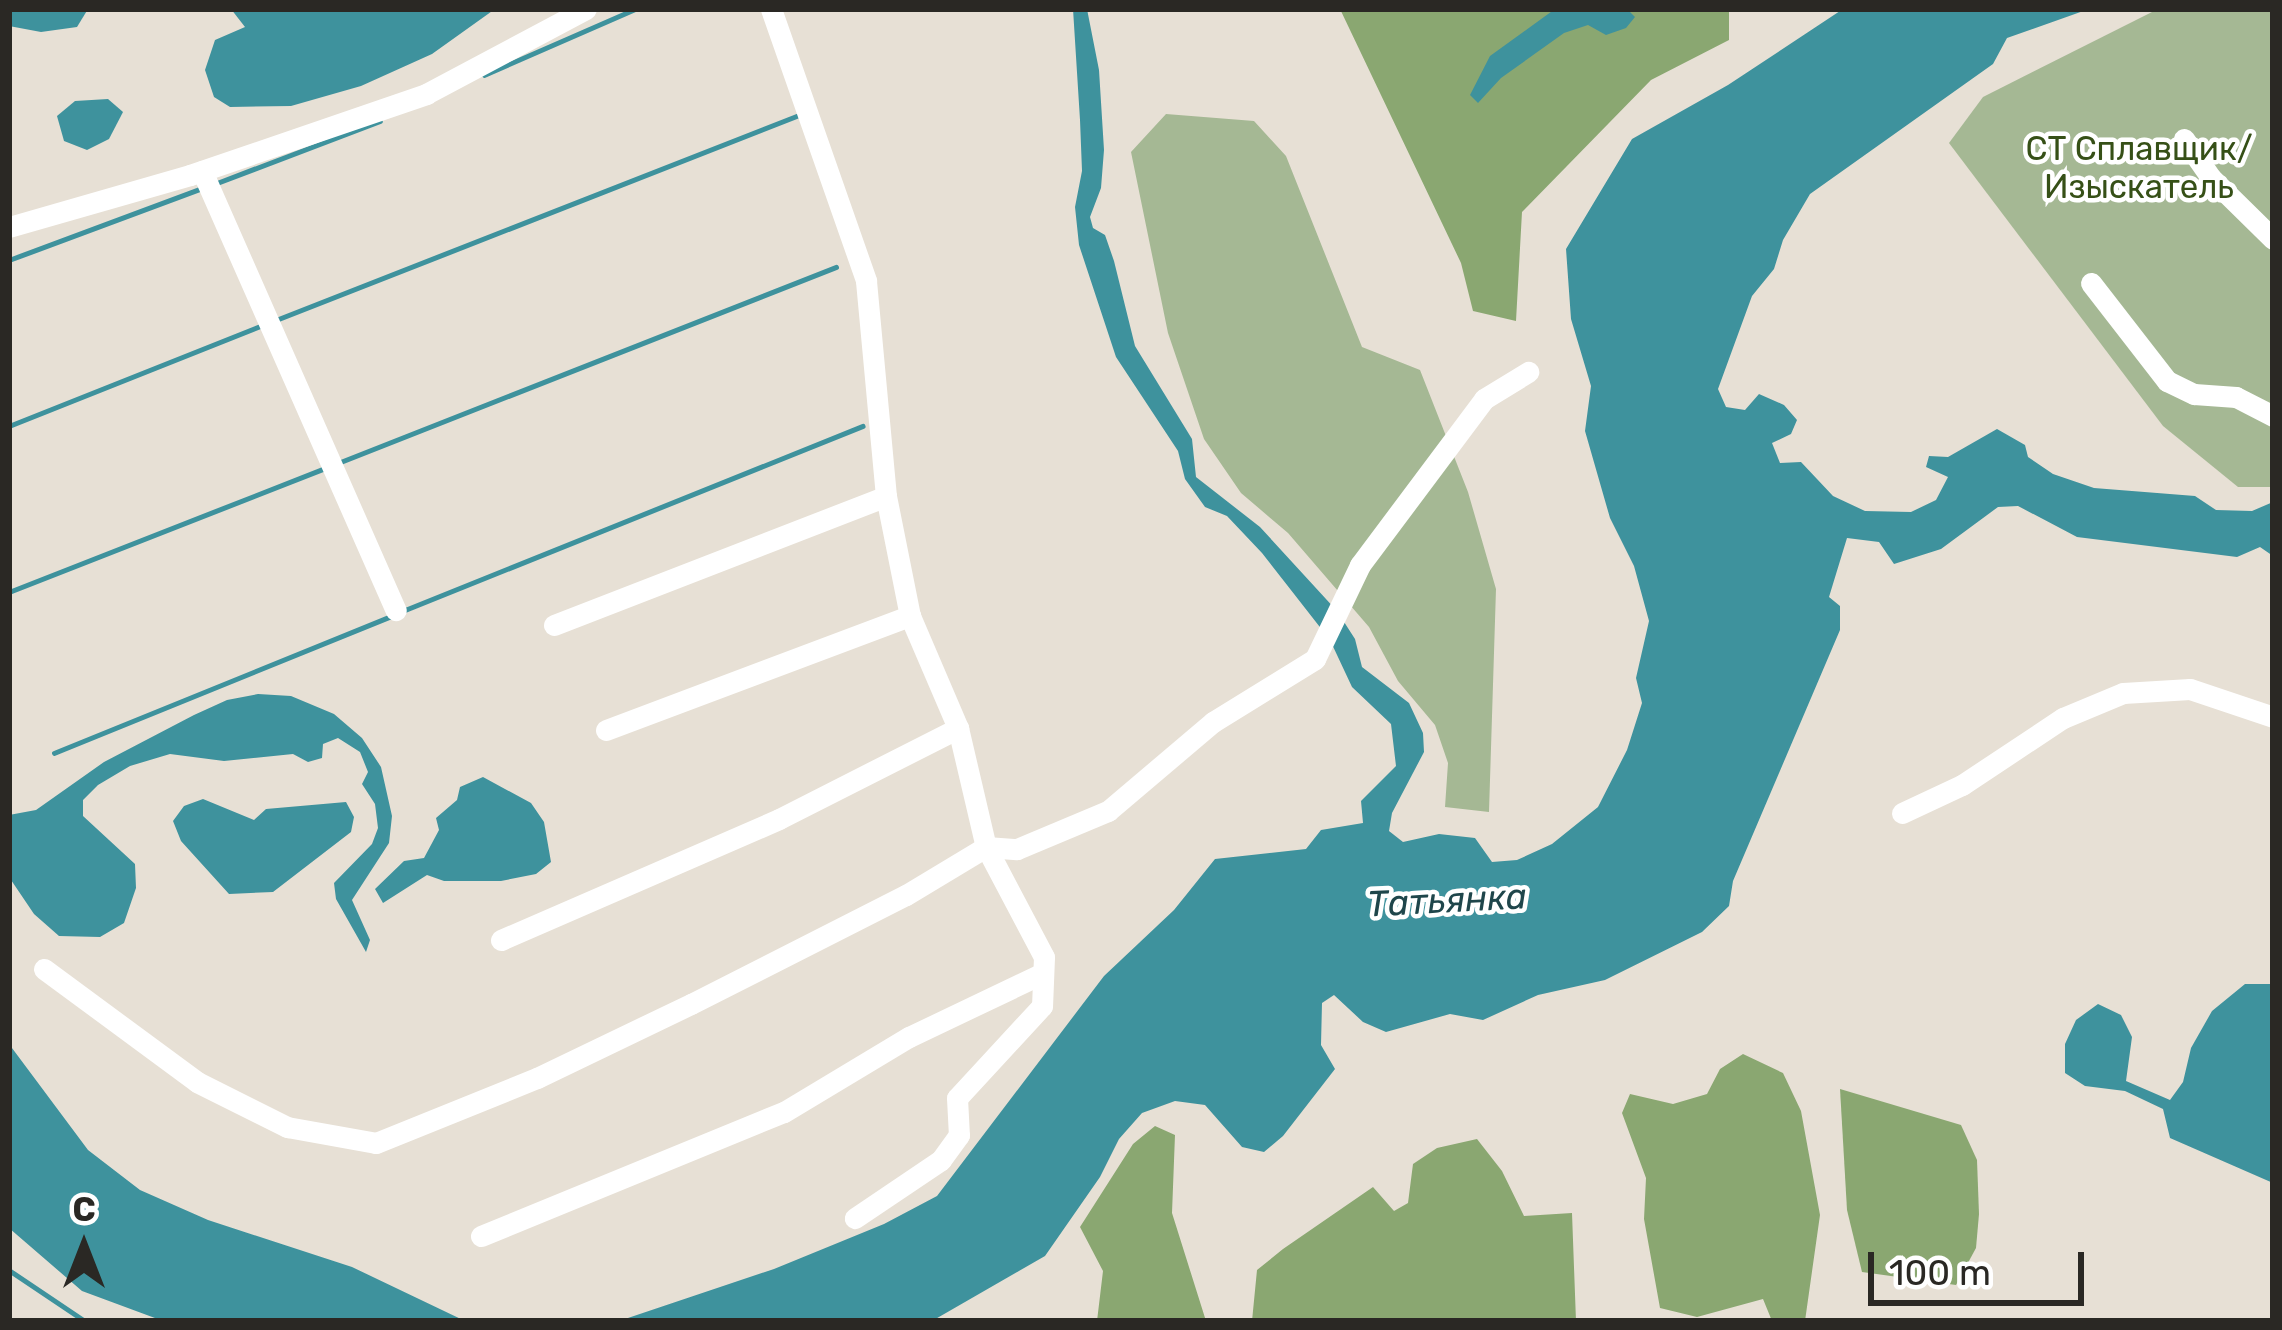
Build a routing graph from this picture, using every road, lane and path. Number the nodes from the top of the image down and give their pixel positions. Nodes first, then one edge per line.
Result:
1 (586, 9) edge
2 (771, 9) edge
3 (2184, 139) dead end
4 (202, 171) junction
5 (9, 227) edge
6 (2273, 239) edge
7 (2091, 283) dead end
8 (1528, 372) dead end
9 (2273, 416) edge
10 (886, 496) junction
11 (396, 610) dead end
12 (910, 616) junction
13 (554, 625) dead end
14 (2273, 718) edge
15 (958, 728) junction
16 (606, 730) dead end
17 (1902, 813) dead end
18 (986, 847) junction
19 (501, 940) dead end
20 (44, 969) dead end
21 (1043, 973) junction
22 (855, 1218) dead end
23 (481, 1236) dead end

1 - 4 street
2 - 10 street
3 - 6 street
4 - 5 street
4 - 11 street
7 - 9 street
8 - 18 street
10 - 12 street
10 - 13 street
12 - 15 street
12 - 16 street
14 - 17 street
15 - 18 street
15 - 19 street
18 - 20 street
18 - 21 street
21 - 22 street
21 - 23 street

